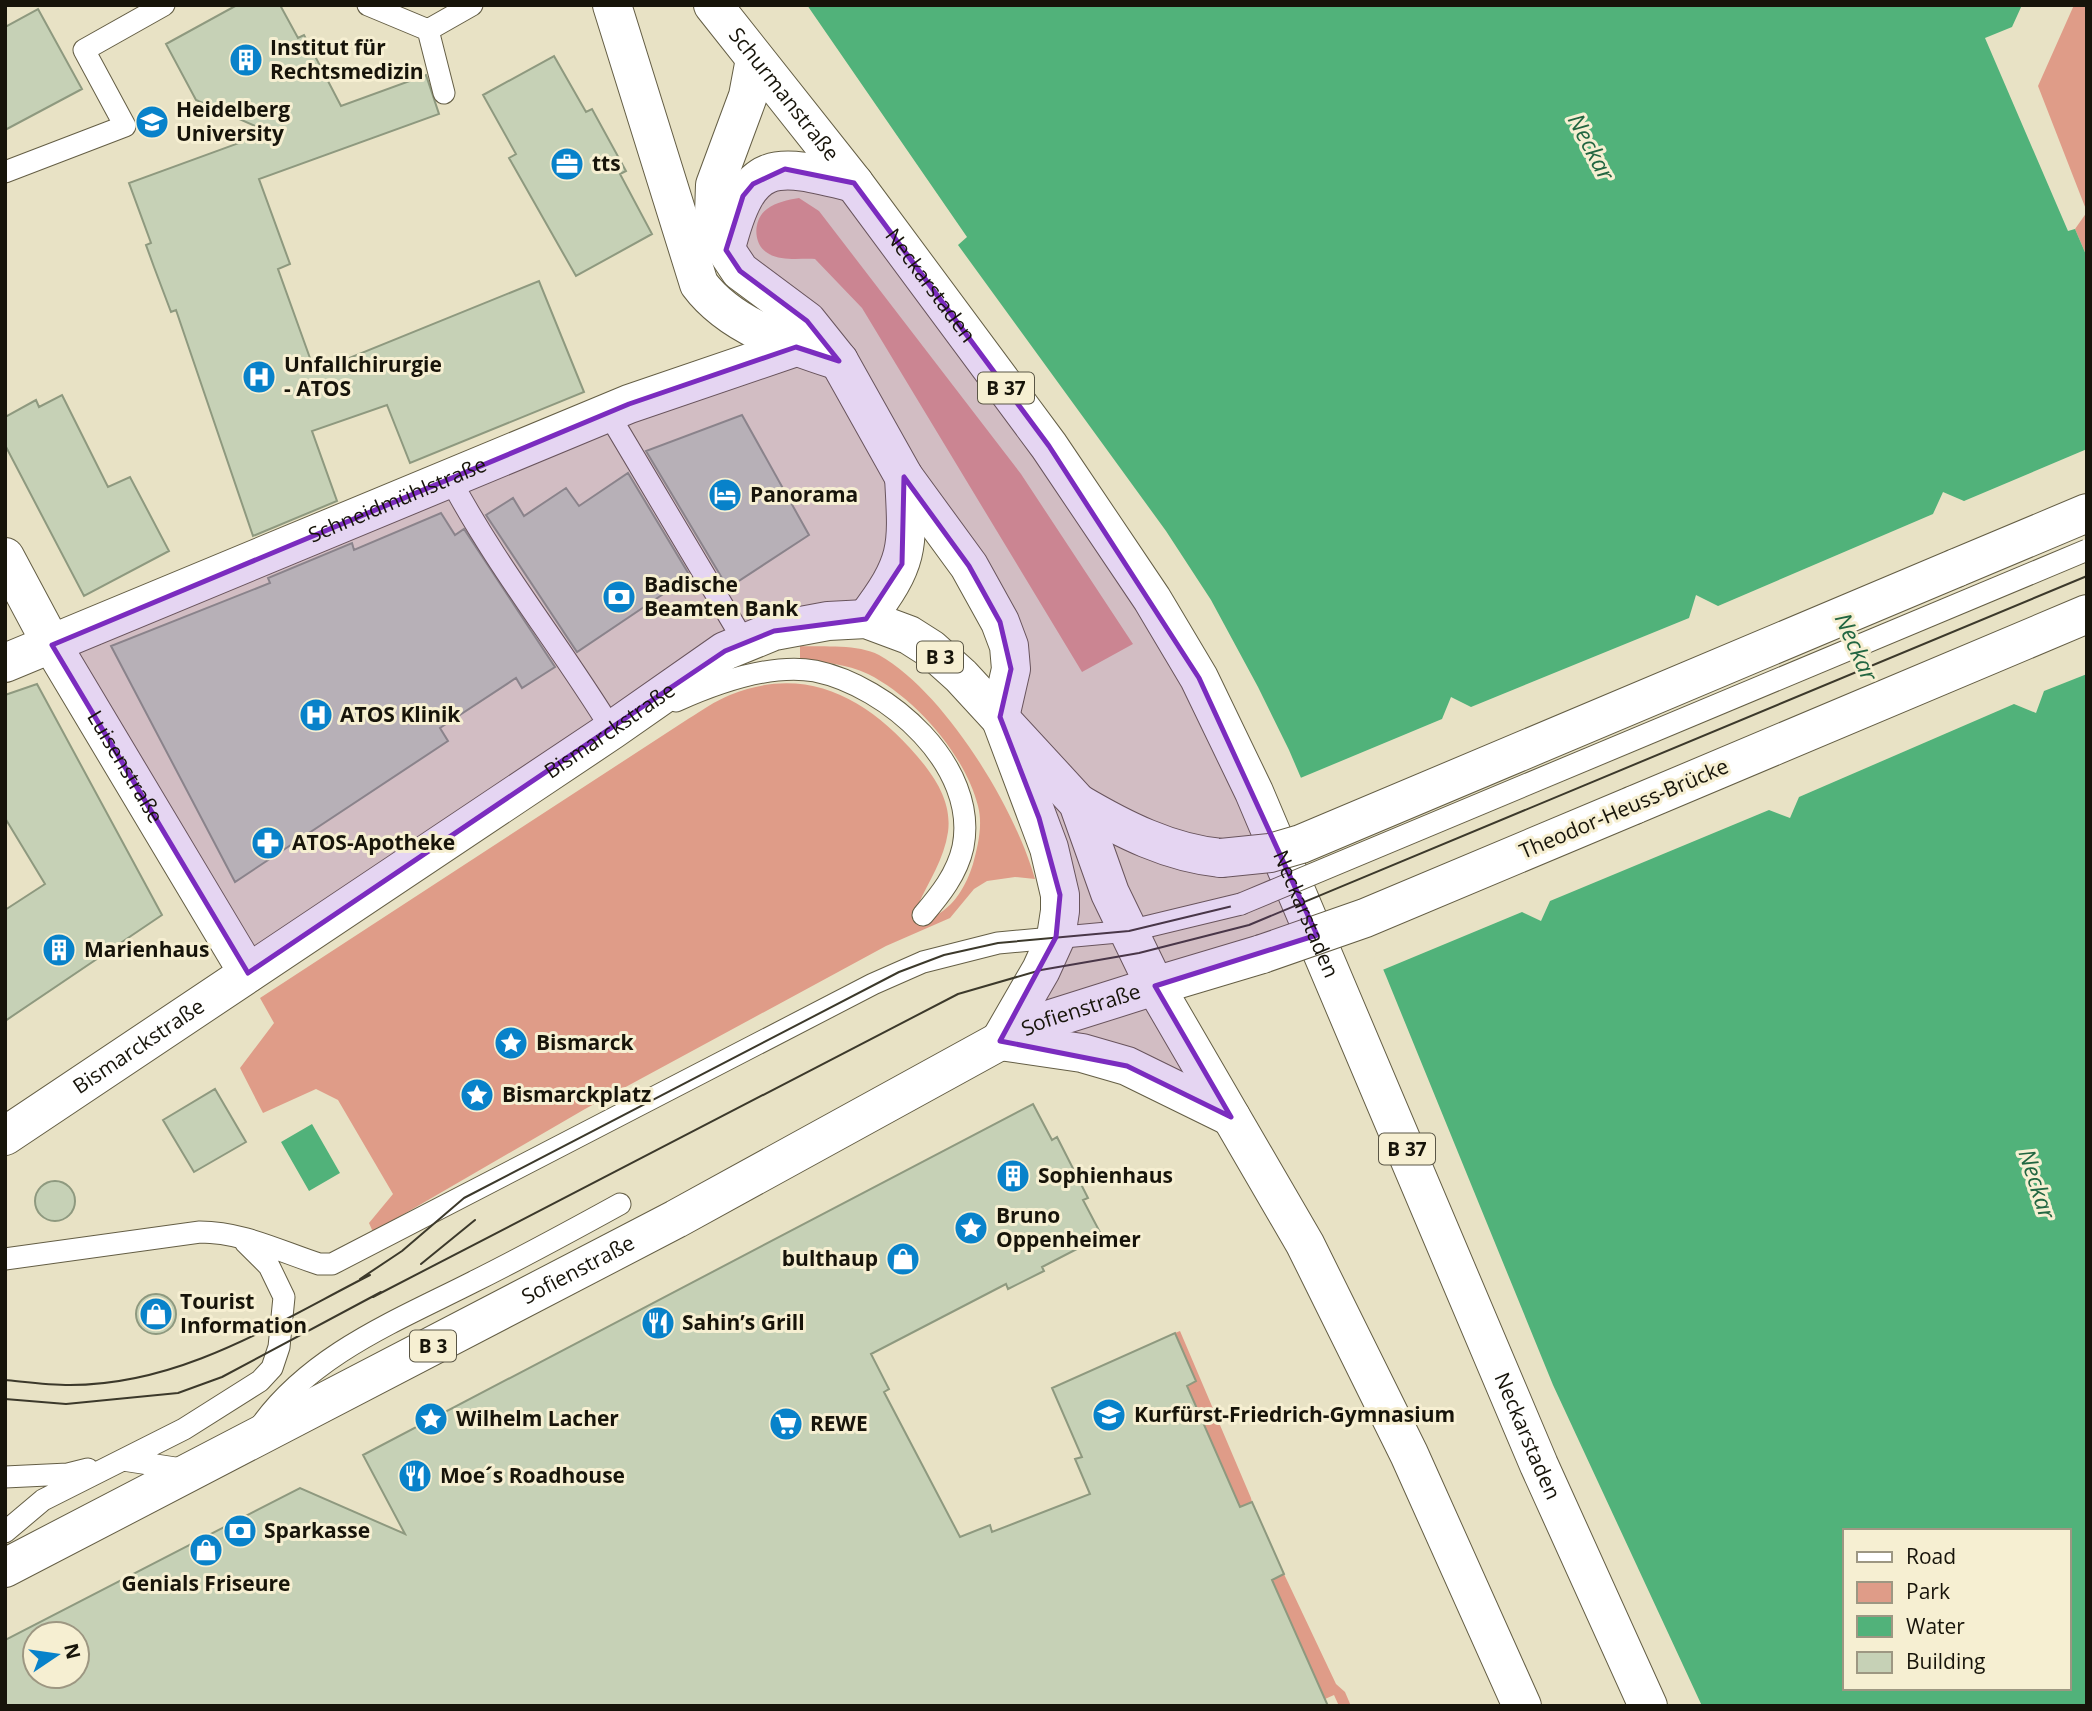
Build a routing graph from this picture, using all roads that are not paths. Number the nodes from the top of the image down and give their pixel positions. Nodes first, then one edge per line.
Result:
1 (164, 5) edge
2 (368, 5) edge
3 (472, 5) edge
4 (612, 5) edge
5 (713, 5) edge
6 (428, 30) junction
7 (755, 60) junction
8 (444, 93) dead end
9 (5, 172) edge
10 (854, 183) junction
11 (726, 250) junction
12 (796, 347) junction
13 (839, 361) junction
14 (608, 413) junction
15 (449, 477) junction
16 (904, 477) junction
17 (2087, 513) edge
18 (2087, 550) edge
19 (5, 557) edge
20 (2087, 614) edge
21 (866, 619) junction
22 (46, 634) junction
23 (745, 643) junction
24 (5, 663) edge
25 (1000, 717) junction
26 (612, 730) junction
27 (1078, 803) junction
28 (923, 915) dead end
29 (1129, 931) junction
30 (1056, 937) junction
31 (248, 973) junction
32 (1155, 986) junction
33 (1000, 1041) junction
34 (1231, 1117) junction
35 (5, 1136) edge
36 (620, 1204) dead end
37 (236, 1235) junction
38 (5, 1259) edge
39 (250, 1441) junction
40 (127, 1459) junction
41 (190, 1471) junction
42 (5, 1477) edge
43 (5, 1532) edge
44 (5, 1568) edge
45 (1522, 1706) edge
46 (1648, 1706) edge

1 - 9 lane
2 - 6 lane
3 - 6 lane
4 - 12 main road
5 - 7 main road, Schurmanstraße / B 37
6 - 8 lane
7 - 10 main road, Schurmanstraße / B 37
7 - 11 main road
10 - 11 main road
10 - 46 main road, Neckarstaden / B 37
11 - 13 main road
12 - 13 main road
12 - 14 main road, Schneidmühlstraße
13 - 16 main road
14 - 15 main road, Schneidmühlstraße
14 - 23 lane
15 - 22 main road, Schneidmühlstraße
15 - 26 lane
16 - 21 main road
16 - 25 main road
17 - 27 main road, Bismarckstraße / B 3, bridge
18 - 29 lane, bridge
19 - 22 main road, Luisenstraße
20 - 32 main road, Theodor-Heuss-Brücke / B 3, bridge
21 - 23 main road, Bismarckstraße / B 3
21 - 25 main road, Bismarckstraße / B 3
22 - 24 main road, Schneidmühlstraße
22 - 31 main road, Luisenstraße
23 - 26 main road, Bismarckstraße / B 3
25 - 27 main road, Bismarckstraße / B 3
25 - 30 main road
26 - 28 lane
26 - 31 main road, Bismarckstraße / B 3
27 - 29 main road, B 3
29 - 30 lane
29 - 32 main road, B 3
30 - 33 main road
30 - 37 lane
31 - 35 main road, Bismarckstraße / B 3
32 - 33 main road, Sofienstraße / B 3
32 - 34 main road
33 - 34 main road
33 - 39 main road, Sofienstraße / B 3
34 - 45 main road
36 - 39 lane
37 - 38 lane
37 - 40 lane
39 - 41 main road, Sofienstraße / B 3
40 - 41 lane
40 - 42 lane
40 - 43 lane
41 - 44 main road, Sofienstraße / B 3

